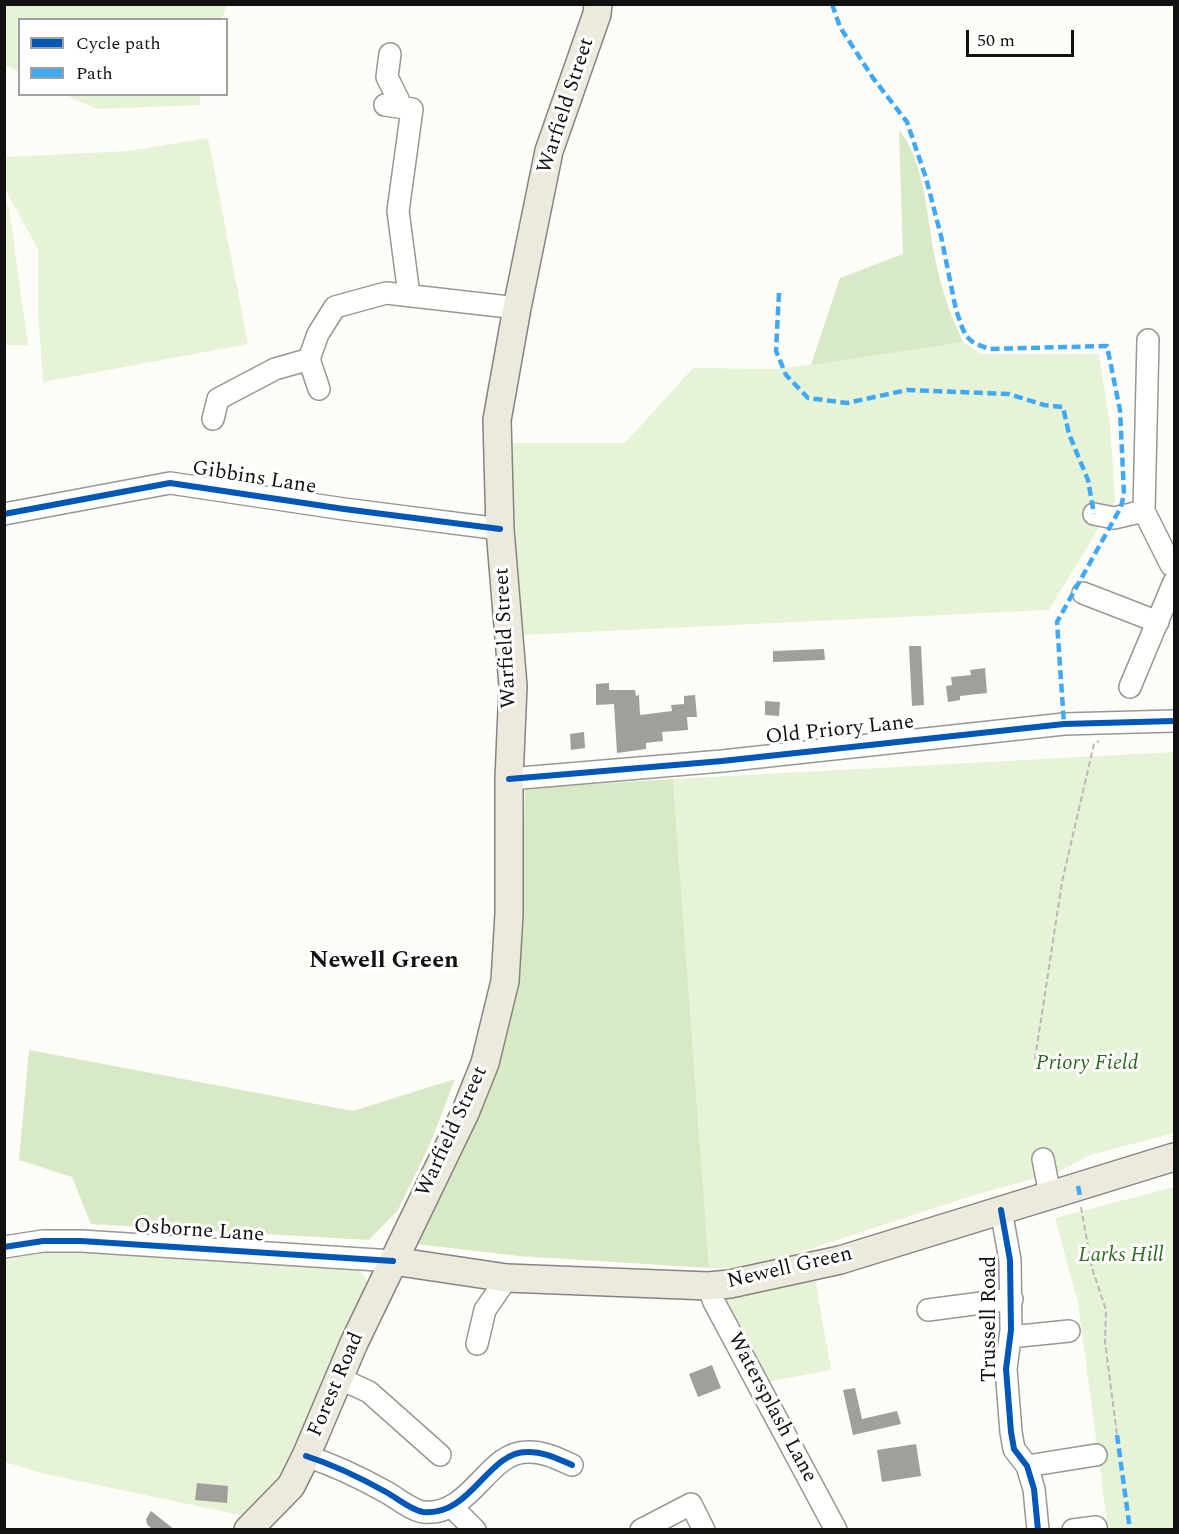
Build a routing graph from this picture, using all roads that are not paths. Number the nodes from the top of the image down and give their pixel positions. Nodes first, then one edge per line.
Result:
1 (598, 4) edge
2 (390, 54) dead end
3 (409, 295) junction
4 (517, 308) junction
5 (1148, 340) dead end
6 (310, 359) junction
7 (319, 389) dead end
8 (213, 419) dead end
9 (1144, 511) junction
10 (4, 514) edge
11 (1094, 514) dead end
12 (500, 529) junction
13 (1174, 567) edge
14 (1174, 582) edge
15 (1083, 593) dead end
16 (1158, 622) junction
17 (1130, 687) dead end
18 (1174, 722) edge
19 (508, 779) junction
20 (1174, 1156) edge
21 (1043, 1159) dead end
22 (1050, 1195) junction
23 (1000, 1210) junction
24 (4, 1248) edge
25 (393, 1261) junction
26 (507, 1278) junction
27 (708, 1286) junction
28 (1012, 1299) junction
29 (928, 1310) dead end
30 (1069, 1331) dead end
31 (1010, 1337) junction
32 (477, 1344) dead end
33 (339, 1378) junction
34 (440, 1455) dead end
35 (1096, 1455) dead end
36 (306, 1456) junction
37 (572, 1464) dead end
38 (1027, 1466) junction
39 (451, 1506) junction
40 (1096, 1527) dead end
41 (475, 1528) edge
42 (248, 1530) edge
43 (640, 1530) edge
44 (704, 1530) edge
45 (836, 1530) edge
46 (1038, 1530) edge
47 (1072, 1530) edge

1 - 4 main road, Warfield Street
2 - 3 street
3 - 4 street
3 - 6 street
4 - 12 main road, Warfield Street
5 - 9 street
6 - 7 street
6 - 8 street
9 - 11 street
9 - 13 street
10 - 12 street, Gibbins Lane
12 - 19 main road, Warfield Street
14 - 16 street
15 - 16 street
16 - 17 street
18 - 19 street, Old Priory Lane
19 - 25 main road, Warfield Street
20 - 22 main road, Newell Green
21 - 22 street
22 - 23 main road, Newell Green
23 - 27 main road, Newell Green
23 - 28 street, Trussell Road
24 - 25 street, Osborne Lane
25 - 26 main road, Newell Green
25 - 33 main road, Forest Road
26 - 27 main road, Newell Green
26 - 32 street
27 - 45 street, Watersplash Lane
28 - 29 street
28 - 31 street, Trussell Road
30 - 31 street
31 - 38 street, Trussell Road
33 - 34 street
33 - 36 main road, Forest Road
35 - 38 street
36 - 39 street
36 - 42 main road, Forest Road
37 - 39 street
38 - 46 street, Trussell Road
39 - 41 street
40 - 47 street
43 - 44 street

